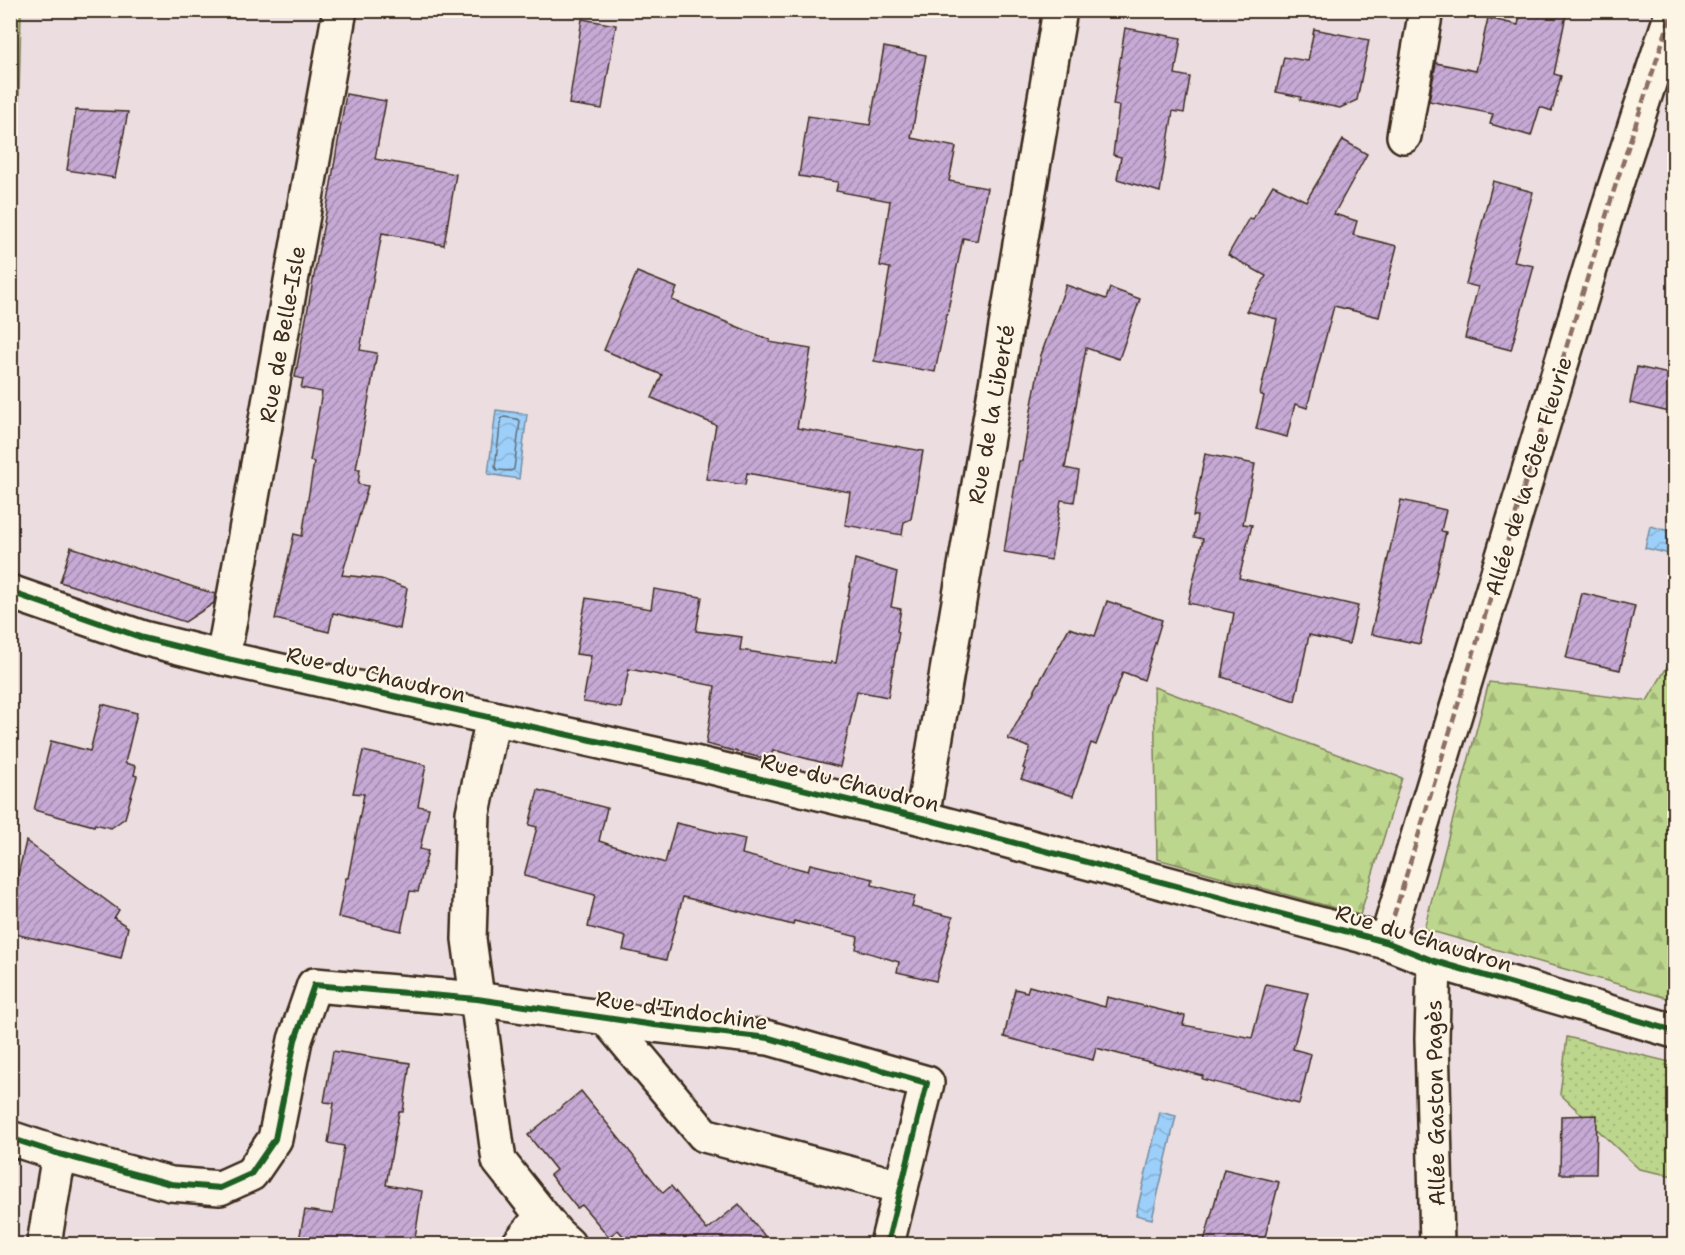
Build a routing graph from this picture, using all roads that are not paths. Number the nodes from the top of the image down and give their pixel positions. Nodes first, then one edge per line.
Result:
1 (340, 10) edge
2 (1060, 10) edge
3 (1426, 10) edge
4 (1673, 10) edge
5 (1404, 136) dead end
6 (10, 592) edge
7 (224, 658) junction
8 (493, 718) junction
9 (922, 818) junction
10 (1386, 942) junction
11 (1434, 961) junction
12 (477, 999) junction
13 (607, 1018) junction
14 (1674, 1031) edge
15 (10, 1138) edge
16 (59, 1154) junction
17 (901, 1187) junction
18 (542, 1216) junction
19 (44, 1245) edge
20 (519, 1245) edge
21 (568, 1245) edge
22 (887, 1245) edge
23 (1437, 1245) edge

1 - 7 street, Rue de Belle-Isle
2 - 9 street, Rue de la Liberté
3 - 5 street
4 - 10 street, Allée de la Côte Fleurie
6 - 7 street, Rue du Chaudron
7 - 8 street, Rue du Chaudron
8 - 9 street, Rue du Chaudron
8 - 12 street
9 - 10 street, Rue du Chaudron
10 - 11 street, Rue du Chaudron
11 - 14 street, Rue du Chaudron
11 - 23 street, Allée Gaston Pagès
12 - 13 street, Rue d'Indochine
12 - 16 street, Rue d'Indochine
12 - 18 street
13 - 17 street, Rue d'Indochine
13 - 17 street, Rue d'Indochine
15 - 16 street
16 - 19 street
17 - 22 street, Rue d'Indochine
18 - 20 street
18 - 21 street

